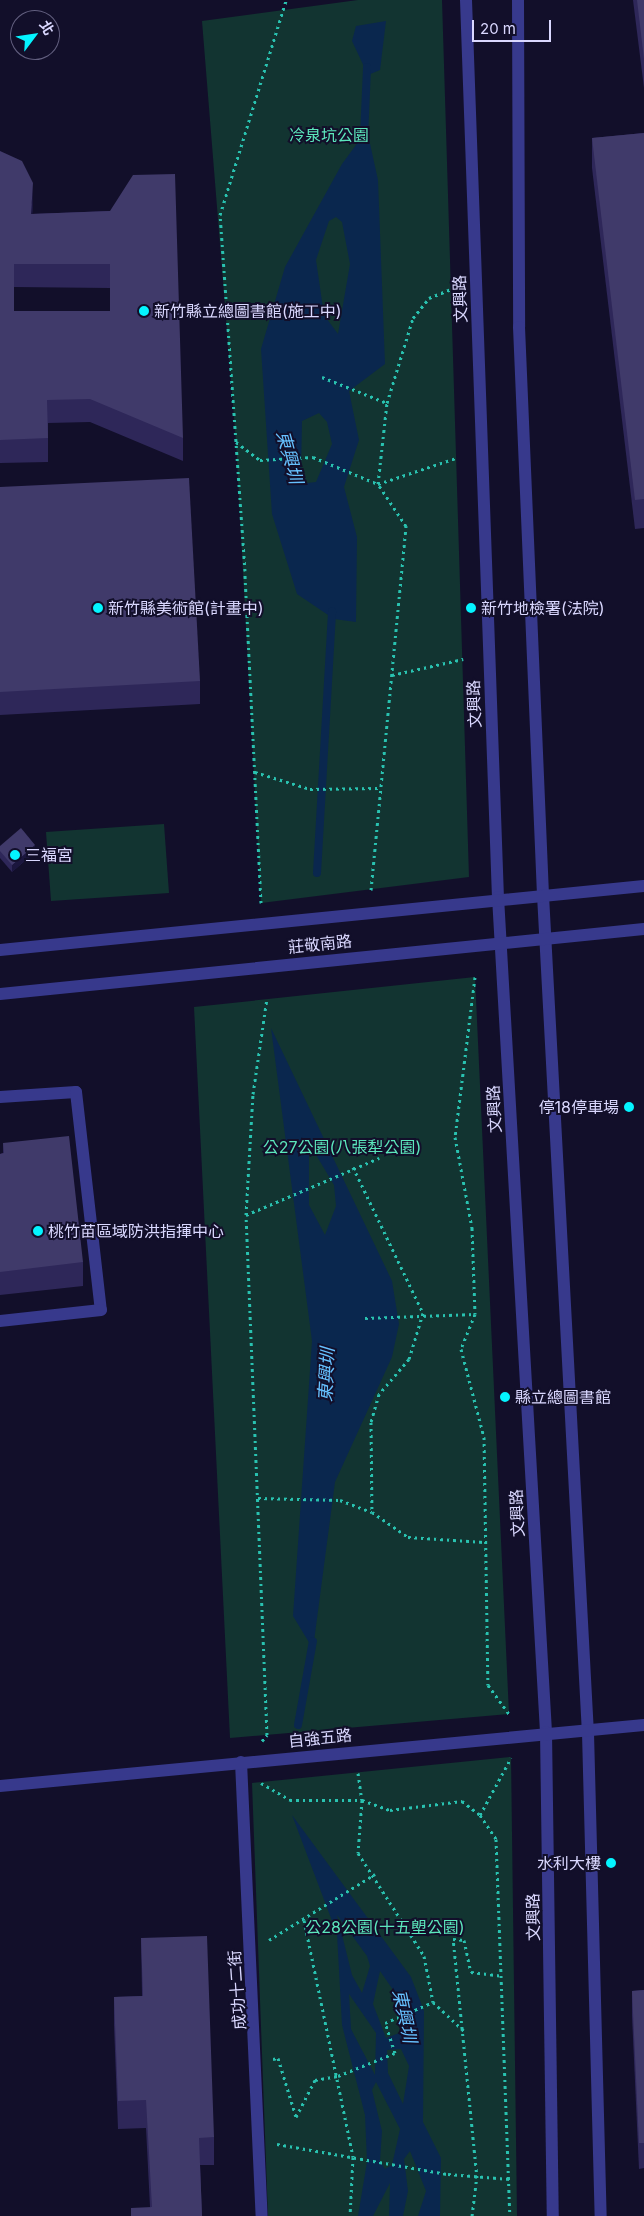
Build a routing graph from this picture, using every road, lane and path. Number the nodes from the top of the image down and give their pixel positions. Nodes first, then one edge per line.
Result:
1 (286, 0) edge
2 (466, 0) edge
3 (518, 0) edge
4 (451, 289) dead end
5 (322, 377) dead end
6 (387, 403) junction
7 (236, 442) junction
8 (456, 458) dead end
9 (378, 484) junction
10 (463, 659) dead end
11 (392, 675) junction
12 (255, 772) junction
13 (379, 788) junction
14 (644, 886) edge
15 (371, 890) dead end
16 (543, 895) junction
17 (498, 897) junction
18 (261, 903) dead end
19 (644, 929) edge
20 (546, 937) junction
21 (500, 941) junction
22 (0, 950) edge
23 (475, 977) dead end
24 (0, 994) edge
25 (267, 998) dead end
26 (0, 1097) edge
27 (379, 1158) dead end
28 (353, 1167) junction
29 (246, 1215) junction
30 (423, 1313) junction
31 (475, 1314) junction
32 (365, 1318) dead end
33 (0, 1321) edge
34 (258, 1498) junction
35 (372, 1512) junction
36 (484, 1542) junction
37 (509, 1714) dead end
38 (644, 1725) edge
39 (546, 1732) junction
40 (588, 1732) junction
41 (511, 1757) dead end
42 (241, 1762) junction
43 (358, 1773) dead end
44 (0, 1786) edge
45 (362, 1800) junction
46 (480, 1815) junction
47 (375, 1874) junction
48 (304, 1920) junction
49 (251, 1951) junction
50 (502, 1976) junction
51 (433, 2002) junction
52 (464, 2031) junction
53 (258, 2061) junction
54 (338, 2076) junction
55 (259, 2146) junction
56 (353, 2157) junction
57 (476, 2178) junction
58 (510, 2179) junction
59 (262, 2216) edge
60 (350, 2216) edge
61 (472, 2216) edge
62 (510, 2216) edge
63 (553, 2216) edge
64 (601, 2216) edge

1 - 7 path
2 - 17 street, 文興路
3 - 16 street
4 - 6 path
5 - 6 path
6 - 9 path
7 - 9 path
7 - 12 path
8 - 9 path
9 - 11 path
10 - 11 path
11 - 13 path
12 - 13 path
12 - 18 path
13 - 15 path
14 - 16 street, 莊敬南路
16 - 17 street, 莊敬南路
16 - 20 street
17 - 21 street, 文興路
17 - 22 street, 莊敬南路
19 - 20 street, 莊敬南路
20 - 21 street, 莊敬南路
20 - 40 street
21 - 24 street, 莊敬南路
21 - 39 street, 文興路
23 - 31 path
25 - 29 path
26 - 33 street
27 - 28 path
28 - 29 path
28 - 30 path
29 - 34 path
30 - 31 path
30 - 32 path
30 - 35 path
31 - 36 path
34 - 35 path
34 - 42 path
35 - 36 path
36 - 37 path
38 - 40 street, 自強五路
39 - 40 street, 自強五路
39 - 42 street, 自強五路
39 - 63 street, 文興路
40 - 64 street
41 - 46 path
42 - 44 street, 自強五路
42 - 45 path
42 - 49 street, 成功十二街
43 - 45 path
45 - 46 path
45 - 47 path
46 - 50 path
47 - 48 path
47 - 51 path
48 - 49 path
48 - 54 path
49 - 53 street, 成功十二街
50 - 52 path
50 - 58 path
51 - 52 path
51 - 54 path
52 - 57 path
53 - 54 path
53 - 55 street, 成功十二街
54 - 56 path
55 - 56 path
55 - 59 street, 成功十二街
56 - 57 path
56 - 60 path
57 - 58 path
57 - 61 path
58 - 62 path

